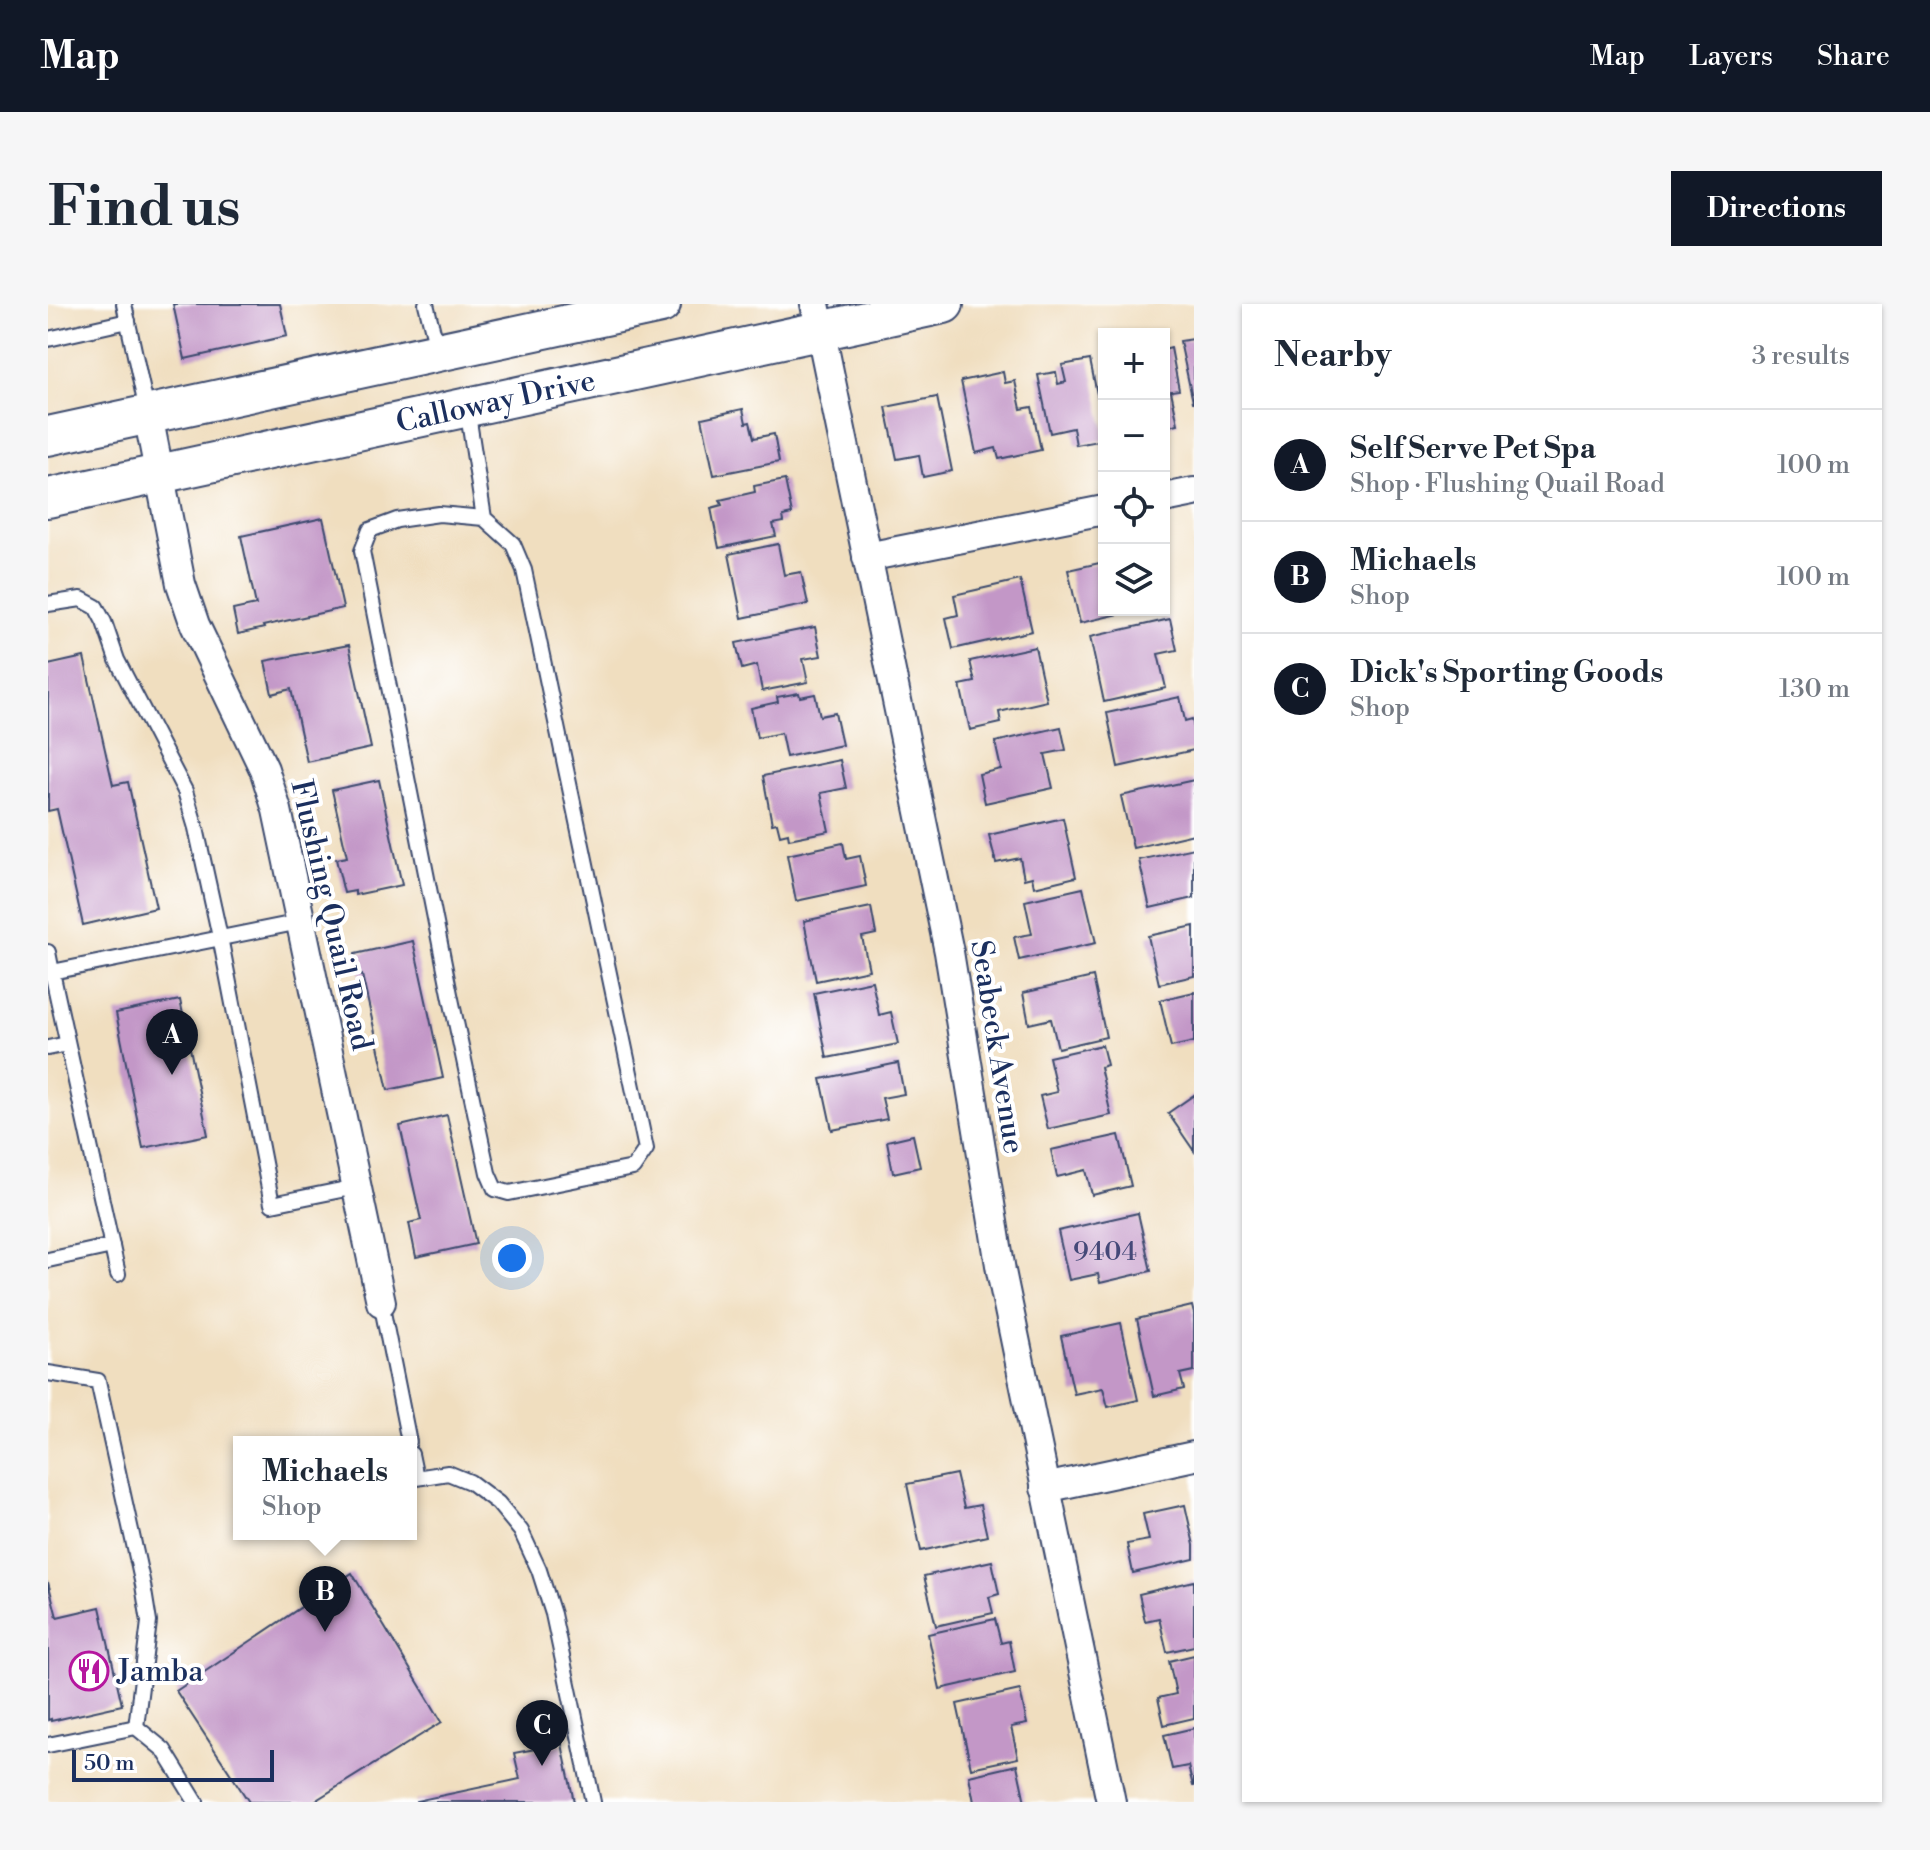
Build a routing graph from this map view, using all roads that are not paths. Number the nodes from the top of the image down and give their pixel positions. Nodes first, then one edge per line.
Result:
1 (124, 304) edge
2 (426, 304) edge
3 (661, 304) edge
4 (944, 304) edge
5 (818, 317) edge
6 (128, 321) junction
7 (48, 339) edge
8 (438, 352) junction
9 (467, 407) junction
10 (148, 415) junction
11 (48, 436) edge
12 (160, 473) junction
13 (1194, 492) edge
14 (1170, 497) edge
15 (48, 498) edge
16 (1098, 511) edge
17 (484, 518) junction
18 (867, 557) junction
19 (48, 604) edge
20 (300, 922) junction
21 (220, 937) junction
22 (48, 952) edge
23 (52, 972) junction
24 (67, 1044) junction
25 (48, 1048) edge
26 (356, 1187) junction
27 (112, 1246) junction
28 (48, 1260) edge
29 (118, 1274) dead end
30 (381, 1302) joint
31 (48, 1373) edge
32 (408, 1436) edge
33 (1194, 1456) edge
34 (417, 1478) edge
35 (1045, 1488) junction
36 (136, 1727) junction
37 (48, 1745) edge
38 (196, 1802) edge
39 (593, 1802) edge
40 (1111, 1802) edge

1 - 6 lane
2 - 8 lane
3 - 8 main road, Calloway Drive
4 - 5 main road, Calloway Drive
5 - 9 main road, Calloway Drive
5 - 18 street, Seabeck Avenue
6 - 7 lane
6 - 10 lane
8 - 10 main road, Calloway Drive
9 - 12 main road, Calloway Drive
9 - 17 lane
10 - 11 main road, Calloway Drive
10 - 12 street, Flushing Quail Road
12 - 15 main road, Calloway Drive
12 - 20 street, Flushing Quail Road
13 - 14 street
16 - 18 street
17 - 17 lane
18 - 35 street, Seabeck Avenue
19 - 21 lane
20 - 21 lane
20 - 26 street, Flushing Quail Road
21 - 23 lane
21 - 26 lane
22 - 23 lane
23 - 24 lane
24 - 25 lane
24 - 27 lane
26 - 30 street, Flushing Quail Road
27 - 28 lane
27 - 29 lane
30 - 32 lane
31 - 36 lane
33 - 35 street
34 - 39 lane
35 - 40 street, Seabeck Avenue
36 - 37 lane
36 - 38 lane

